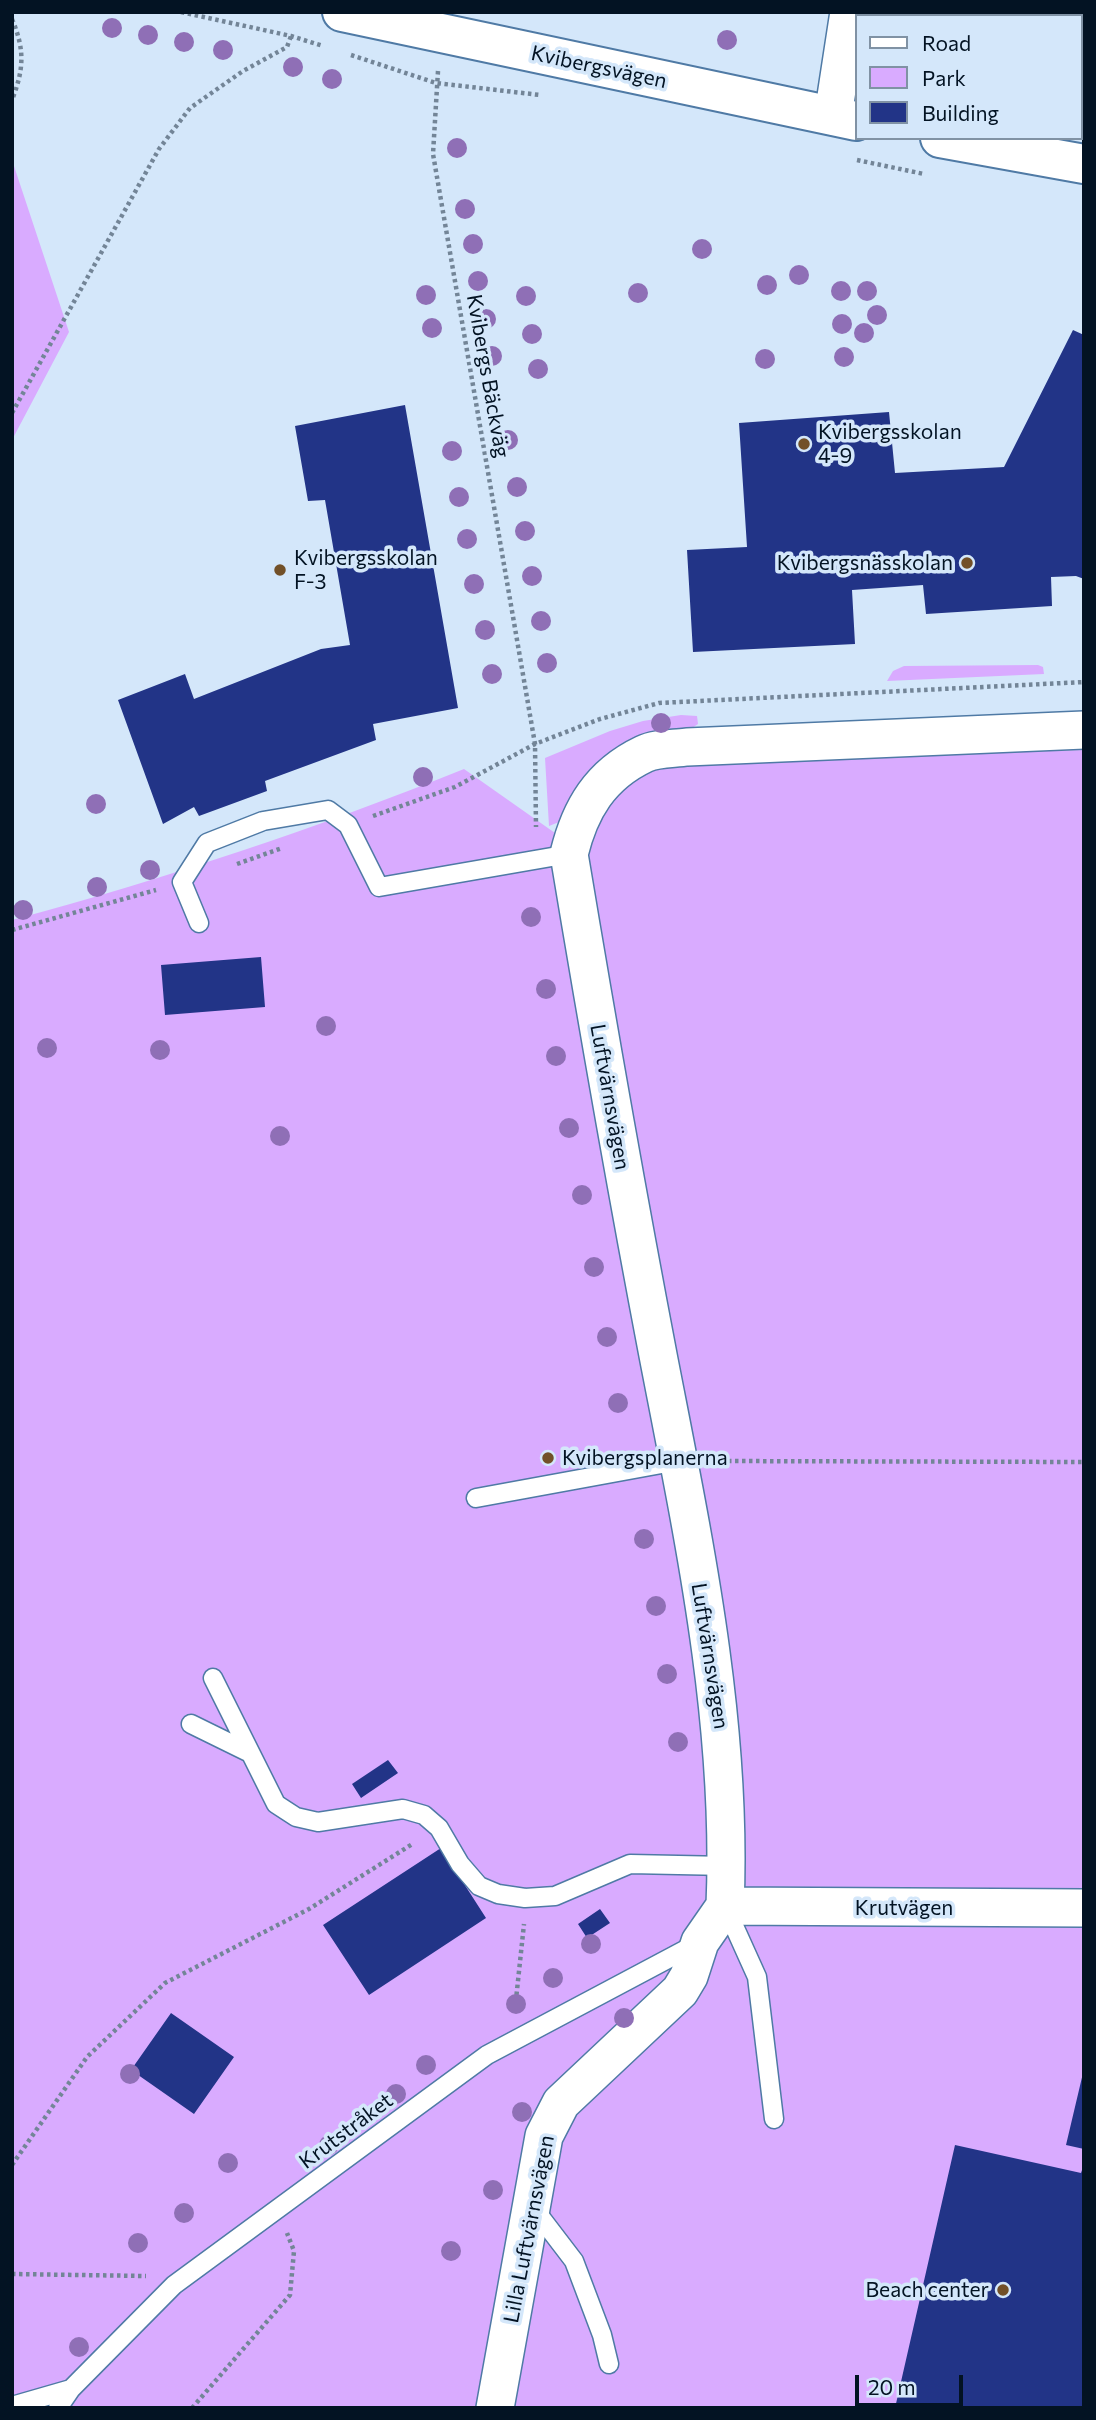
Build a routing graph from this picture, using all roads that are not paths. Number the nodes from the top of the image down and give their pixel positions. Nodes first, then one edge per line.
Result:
1 (342, 12) edge
2 (849, 12) edge
3 (394, 18) edge
4 (845, 119) edge
5 (951, 140) edge
6 (1084, 164) edge
7 (1084, 730) edge
8 (569, 854) junction
9 (199, 922) dead end
10 (678, 1461) junction
11 (476, 1498) dead end
12 (213, 1678) dead end
13 (191, 1724) dead end
14 (248, 1752) junction
15 (727, 1866) junction
16 (725, 1906) junction
17 (1084, 1908) edge
18 (699, 1942) junction
19 (774, 2119) dead end
20 (531, 2205) junction
21 (609, 2364) dead end
22 (71, 2389) junction
23 (12, 2406) edge
24 (58, 2408) edge
25 (495, 2408) edge

1 - 3 street, Kvibergsvägen
2 - 4 street
3 - 4 street, Kvibergsvägen
5 - 6 street
7 - 8 street, Luftvärnsvägen
8 - 9 lane
8 - 10 street, Luftvärnsvägen
10 - 11 lane
10 - 15 street, Luftvärnsvägen
12 - 14 lane
13 - 14 lane
14 - 15 lane
15 - 16 street, Luftvärnsvägen
16 - 17 street, Krutvägen
16 - 18 street, Lilla Luftvärnsvägen
16 - 19 lane
18 - 20 street, Lilla Luftvärnsvägen
18 - 22 lane, Krutstråket
20 - 21 lane
20 - 25 street, Lilla Luftvärnsvägen
22 - 23 lane
22 - 24 lane, Krutstråket

